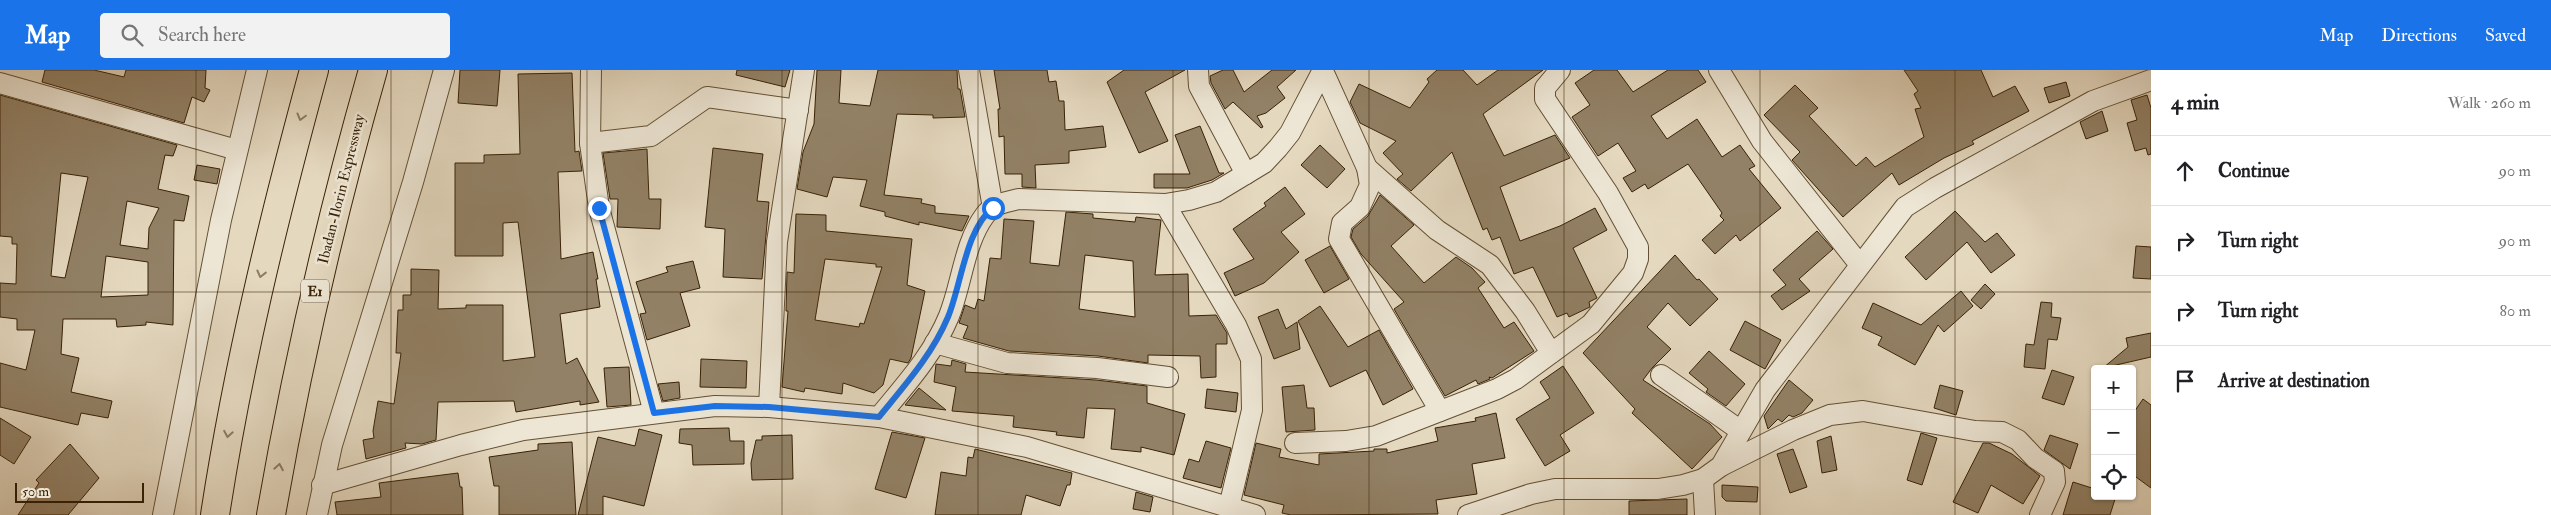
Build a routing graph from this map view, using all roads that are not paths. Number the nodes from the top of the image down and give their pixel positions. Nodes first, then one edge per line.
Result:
1 (258, 70) edge
2 (314, 70) edge
3 (373, 70) edge
4 (444, 70) edge
5 (591, 70) edge
6 (804, 70) edge
7 (969, 70) edge
8 (1198, 70) edge
9 (1323, 70) edge
10 (1560, 70) edge
11 (1719, 70) edge
12 (2151, 80) edge
13 (0, 83) edge
14 (798, 110) junction
15 (590, 143) junction
16 (237, 150) junction
17 (1367, 168) junction
18 (1246, 174) junction
19 (1165, 204) junction
20 (993, 208) junction
21 (1860, 264) junction
22 (935, 343) junction
23 (1552, 353) junction
24 (1661, 374) dead end
25 (1168, 377) dead end
26 (769, 407) junction
27 (1440, 411) junction
28 (654, 413) junction
29 (879, 417) junction
30 (1741, 431) junction
31 (1295, 444) dead end
32 (1721, 466) junction
33 (1703, 478) junction
34 (322, 484) junction
35 (1229, 507) junction
36 (162, 515) edge
37 (215, 515) edge
38 (271, 515) edge
39 (317, 515) edge
40 (1255, 515) edge
41 (1468, 515) edge
42 (1705, 515) edge
43 (2040, 515) edge

1 - 16 street
2 -> 37 highway
38 -> 3 highway, Ibadan-Ilorin Expressway / E1
4 - 34 street
5 - 15 street
6 - 14 street
7 - 20 street
8 - 18 street
9 - 17 street
9 - 18 street
10 - 23 street
11 - 21 street
12 - 21 street
13 - 16 street
14 - 15 street
14 - 26 street
15 - 28 street
16 - 36 street
17 - 23 street
17 - 27 street
18 - 19 street
19 - 20 street
19 - 35 street
20 - 22 street
21 - 30 street
22 - 25 street
22 - 29 street
23 - 27 street
24 - 30 street
26 - 28 street
26 - 29 street
27 - 31 street
28 - 34 street
29 - 35 street
30 - 32 street
32 - 33 street
32 - 43 street
33 - 41 street
33 - 42 street
34 - 39 street
35 - 40 street

